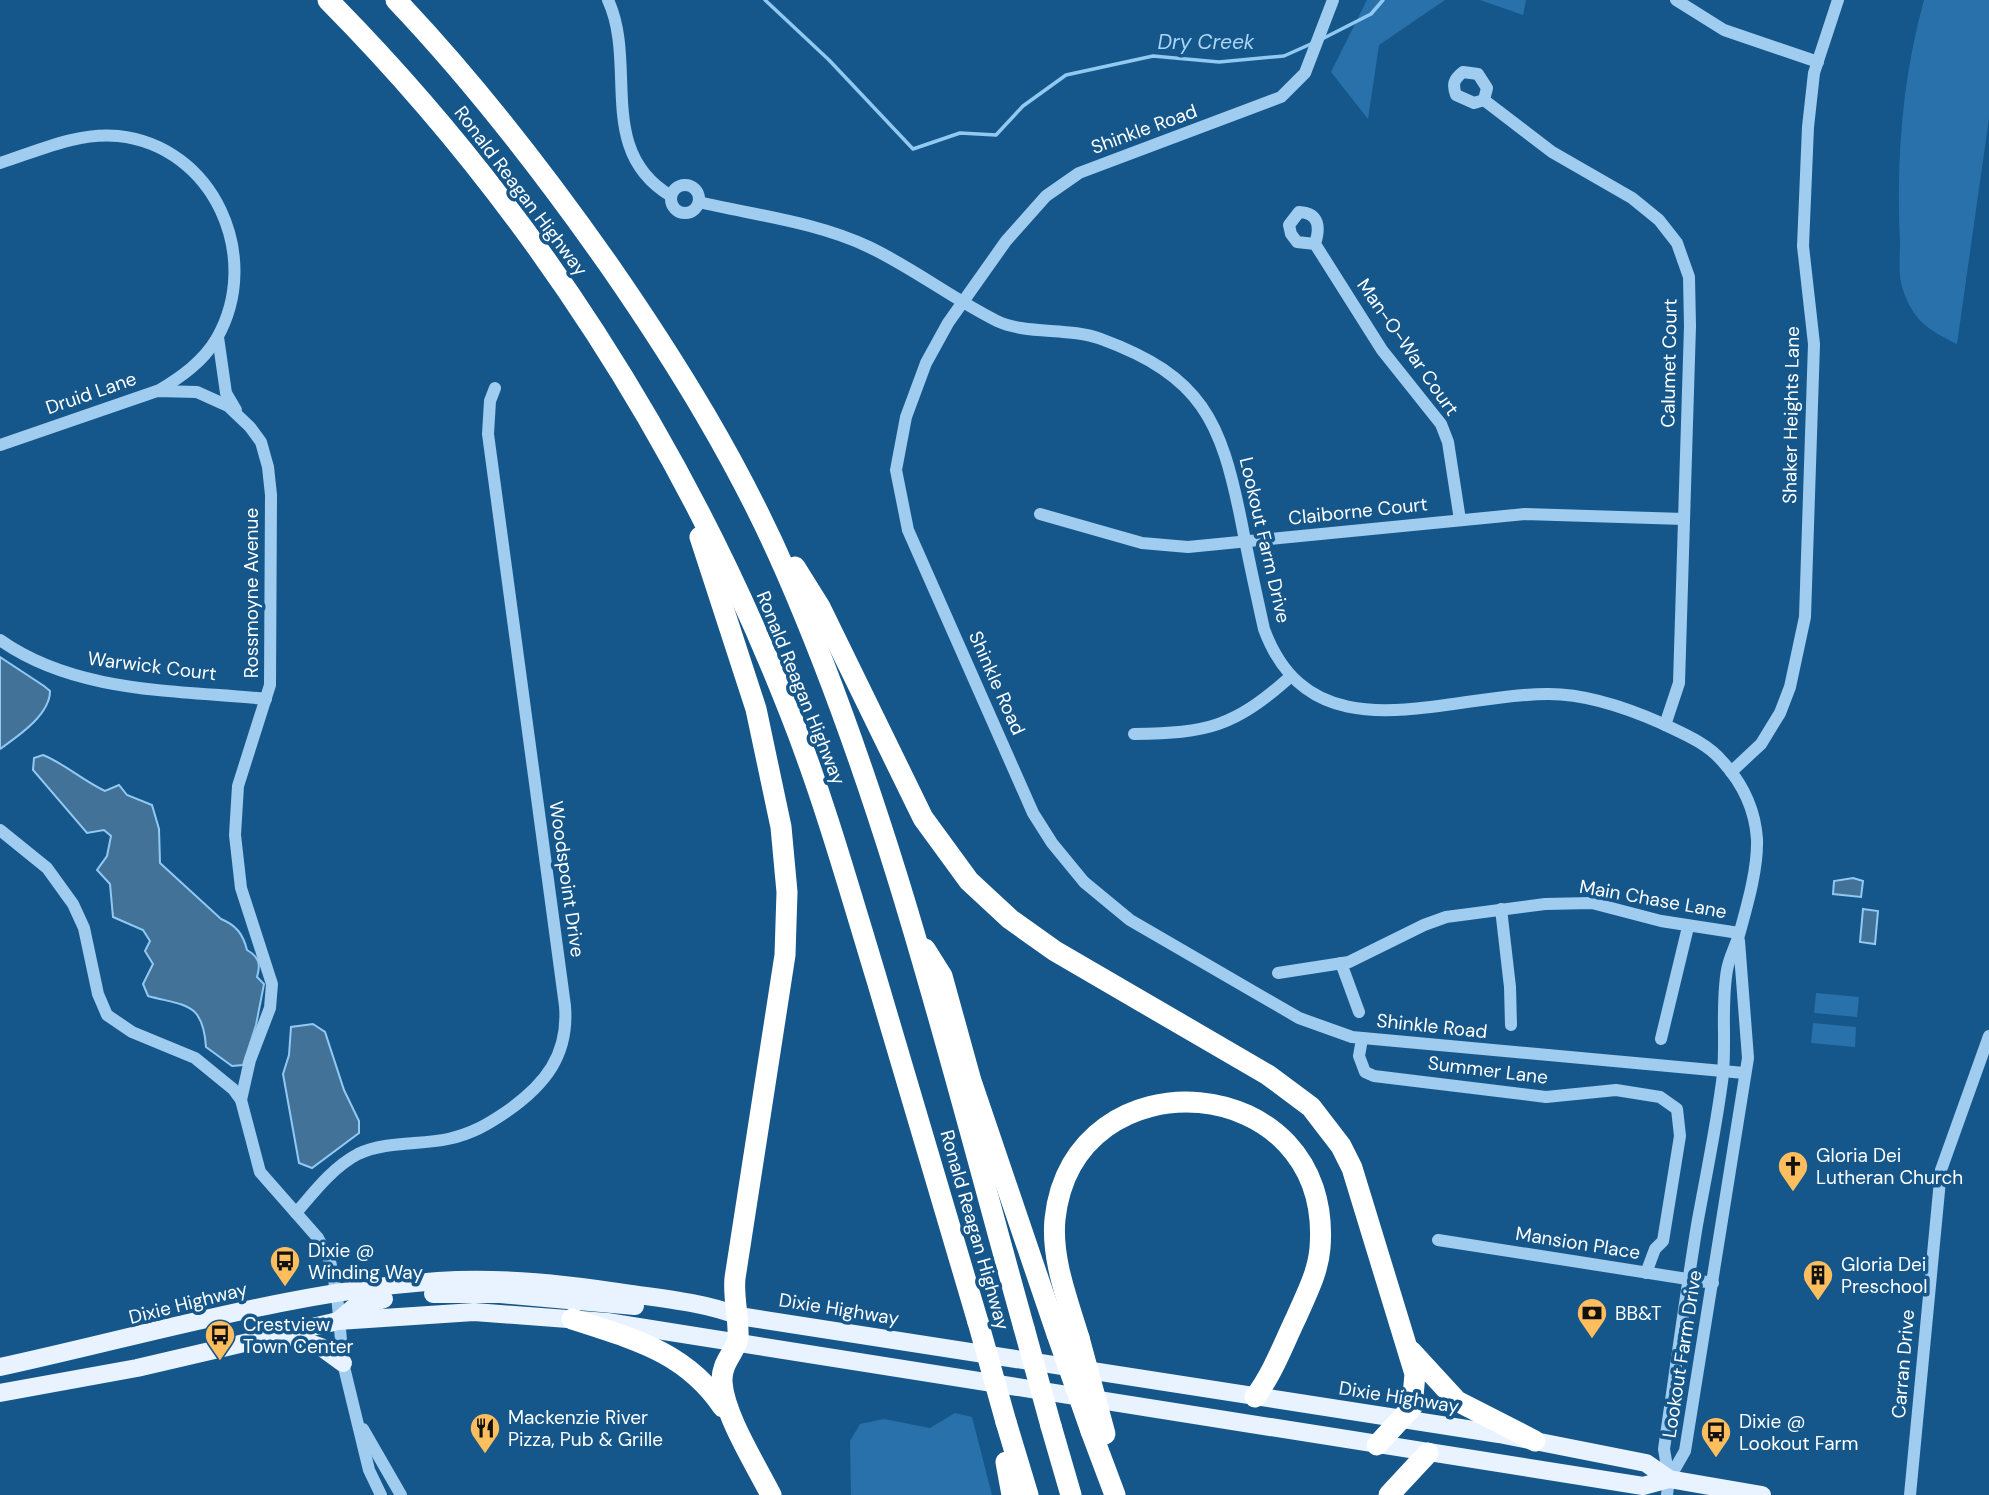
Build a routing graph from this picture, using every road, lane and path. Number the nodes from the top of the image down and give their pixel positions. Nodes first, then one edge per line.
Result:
1 (328, 0) edge
2 (396, 0) edge
3 (608, 0) edge
4 (1333, 0) edge
5 (1676, 0) edge
6 (1838, 0) edge
7 (1818, 62) junction
8 (1484, 100) dead end
9 (0, 163) edge
10 (671, 196) junction
11 (699, 202) junction
12 (1315, 244) dead end
13 (964, 300) junction
14 (218, 337) junction
15 (495, 388) dead end
16 (157, 391) junction
17 (197, 392) joint
18 (239, 415) junction
19 (0, 445) edge
20 (743, 482) junction
21 (687, 491) junction
22 (1040, 514) dead end
23 (1684, 519) junction
24 (1460, 520) junction
25 (1245, 542) junction
26 (0, 640) edge
27 (1290, 677) junction
28 (266, 699) junction
29 (1664, 725) junction
30 (1134, 734) dead end
31 (1731, 772) junction
32 (0, 830) edge
33 (1501, 909) junction
34 (911, 926) junction
35 (1688, 927) junction
36 (1739, 933) junction
37 (1341, 963) junction
38 (1278, 973) dead end
39 (1359, 1012) dead end
40 (1511, 1025) dead end
41 (1989, 1036) edge
42 (1362, 1038) junction
43 (1661, 1039) dead end
44 (1723, 1072) junction
45 (1744, 1073) junction
46 (241, 1100) junction
47 (296, 1213) junction
48 (1438, 1240) dead end
49 (1646, 1273) junction
50 (1688, 1279) junction
51 (1713, 1283) junction
52 (337, 1295) junction
53 (739, 1316) junction
54 (572, 1319) junction
55 (338, 1321) junction
56 (283, 1334) junction
57 (737, 1343) junction
58 (1409, 1348) junction
59 (343, 1363) junction
60 (0, 1367) edge
61 (0, 1393) edge
62 (1255, 1397) junction
63 (1403, 1419) junction
64 (1006, 1422) junction
65 (359, 1423) junction
66 (739, 1430) junction
67 (1098, 1432) junction
68 (1535, 1441) junction
69 (1377, 1445) junction
70 (1428, 1452) junction
71 (1668, 1487) edge
72 (381, 1495) edge
73 (401, 1495) edge
74 (771, 1495) edge
75 (1013, 1495) edge
76 (1028, 1495) edge
77 (1071, 1495) edge
78 (1117, 1495) edge
79 (1389, 1495) edge
80 (1762, 1495) edge
81 (1910, 1495) edge

1 - 21 highway, Ronald Reagan Highway
2 - 20 highway, Ronald Reagan Highway
3 - 10 street, Lookout Farm Drive
4 - 13 street, Shinkle Road
5 - 7 street
6 - 7 street, Shaker Heights Lane
7 - 31 street, Shaker Heights Lane
8 - 23 street, Calumet Court
9 - 14 street, Rossmoyne Avenue
10 - 11 street, Lookout Farm Drive
10 - 11 street, Lookout Farm Drive
11 - 13 street, Lookout Farm Drive
12 - 24 street, Man-O-War Court
13 - 25 street, Lookout Farm Drive
13 - 42 street, Shinkle Road
14 - 16 street, Rossmoyne Avenue
14 - 18 street, Rossmoyne Avenue
15 - 47 street, Woodspoint Drive
16 - 17 street, Druid Lane
16 - 19 street, Druid Lane
17 - 18 street, Rossmoyne Avenue
18 - 28 street, Rossmoyne Avenue
20 - 34 highway, Ronald Reagan Highway
20 - 58 highway
21 - 53 highway
21 - 64 highway, Ronald Reagan Highway, bridge
22 - 25 street, Claiborne Court
23 - 24 street, Claiborne Court
23 - 29 street, Calumet Court
24 - 25 street, Claiborne Court
25 - 27 street, Lookout Farm Drive
26 - 28 street, Warwick Court
27 - 29 street, Lookout Farm Drive
27 - 30 street
28 - 46 street, Rossmoyne Avenue
29 - 31 street, Lookout Farm Drive
31 - 36 street, Lookout Farm Drive
32 - 46 street
33 - 35 street, Main Chase Lane
33 - 37 street, Main Chase Lane
33 - 40 street
34 - 67 highway, bridge
34 - 77 highway, Ronald Reagan Highway, bridge
35 - 36 street, Main Chase Lane
35 - 43 street
36 - 44 street, Lookout Farm Drive
36 - 45 street, Lookout Farm Drive
37 - 38 street, Main Chase Lane
37 - 39 street
41 - 81 street, Carran Drive
42 - 44 street, Shinkle Road
42 - 49 street, Summer Lane
44 - 45 street, Shinkle Road
44 - 50 street, Lookout Farm Drive
45 - 51 street, Lookout Farm Drive
46 - 47 street
47 - 52 street
48 - 49 street, Mansion Place
49 - 50 street, Mansion Place
50 - 51 street, Mansion Place
50 - 71 street, Lookout Farm Drive
51 - 71 street, Lookout Farm Drive
52 - 53 main road, Dixie Highway
52 - 55 street
52 - 60 main road, Dixie Highway
53 - 55 main road
53 - 57 highway
53 - 62 main road, Dixie Highway
54 - 55 main road, Dixie Highway
54 - 57 main road, Dixie Highway
54 - 66 highway
55 - 56 main road, Dixie Highway
55 - 59 street
56 - 59 main road
56 - 61 main road, Dixie Highway
57 - 66 highway
57 - 69 main road, Dixie Highway
58 - 63 highway
58 - 68 highway
59 - 65 street
62 - 63 main road, Dixie Highway
62 - 67 highway, bridge
63 - 68 main road, Dixie Highway
63 - 69 highway
64 - 75 highway
64 - 76 highway, Ronald Reagan Highway
65 - 72 street
65 - 73 street
66 - 74 highway
67 - 78 highway
68 - 71 main road, Dixie Highway
69 - 70 main road, Dixie Highway
70 - 71 main road, Dixie Highway
70 - 79 highway
71 - 80 main road, Dixie Highway

